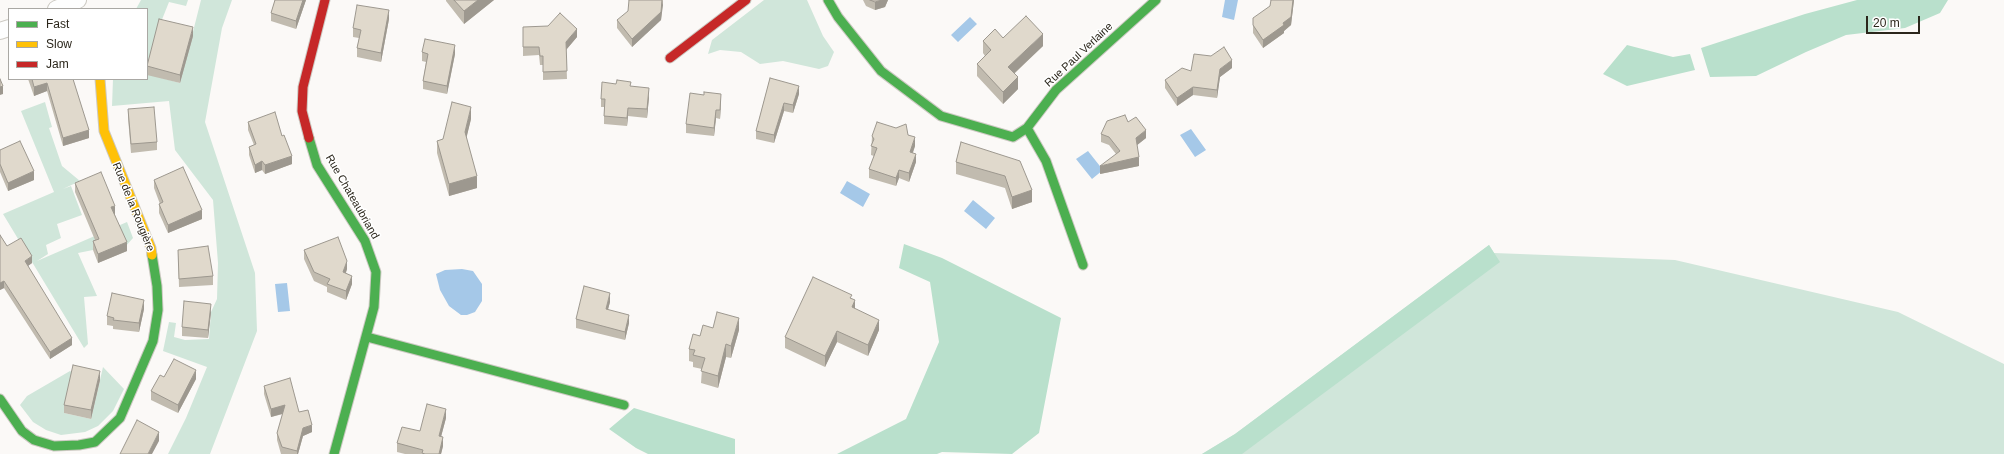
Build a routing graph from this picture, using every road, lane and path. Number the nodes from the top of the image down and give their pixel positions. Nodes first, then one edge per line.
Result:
1 (78, 0) edge
2 (326, 0) edge
3 (746, 0) edge
4 (828, 0) edge
5 (1156, 0) edge
6 (58, 8) edge
7 (670, 58) dead end
8 (100, 80) edge
9 (1027, 128) junction
10 (1083, 265) dead end
11 (367, 337) junction
12 (0, 399) edge
13 (624, 405) dead end
14 (36, 447) edge
15 (95, 448) edge
16 (334, 454) edge

1 - 6 street
2 - 11 street, Rue Chateaubriand
3 - 7 street
4 - 9 street
5 - 9 street, Rue Paul Verlaine
8 - 15 street, Rue de la Rougière
9 - 10 street
11 - 13 street
11 - 16 street, Rue Chateaubriand
12 - 14 street, Rue de la Rougière
14 - 15 street, Rue de la Rougière

